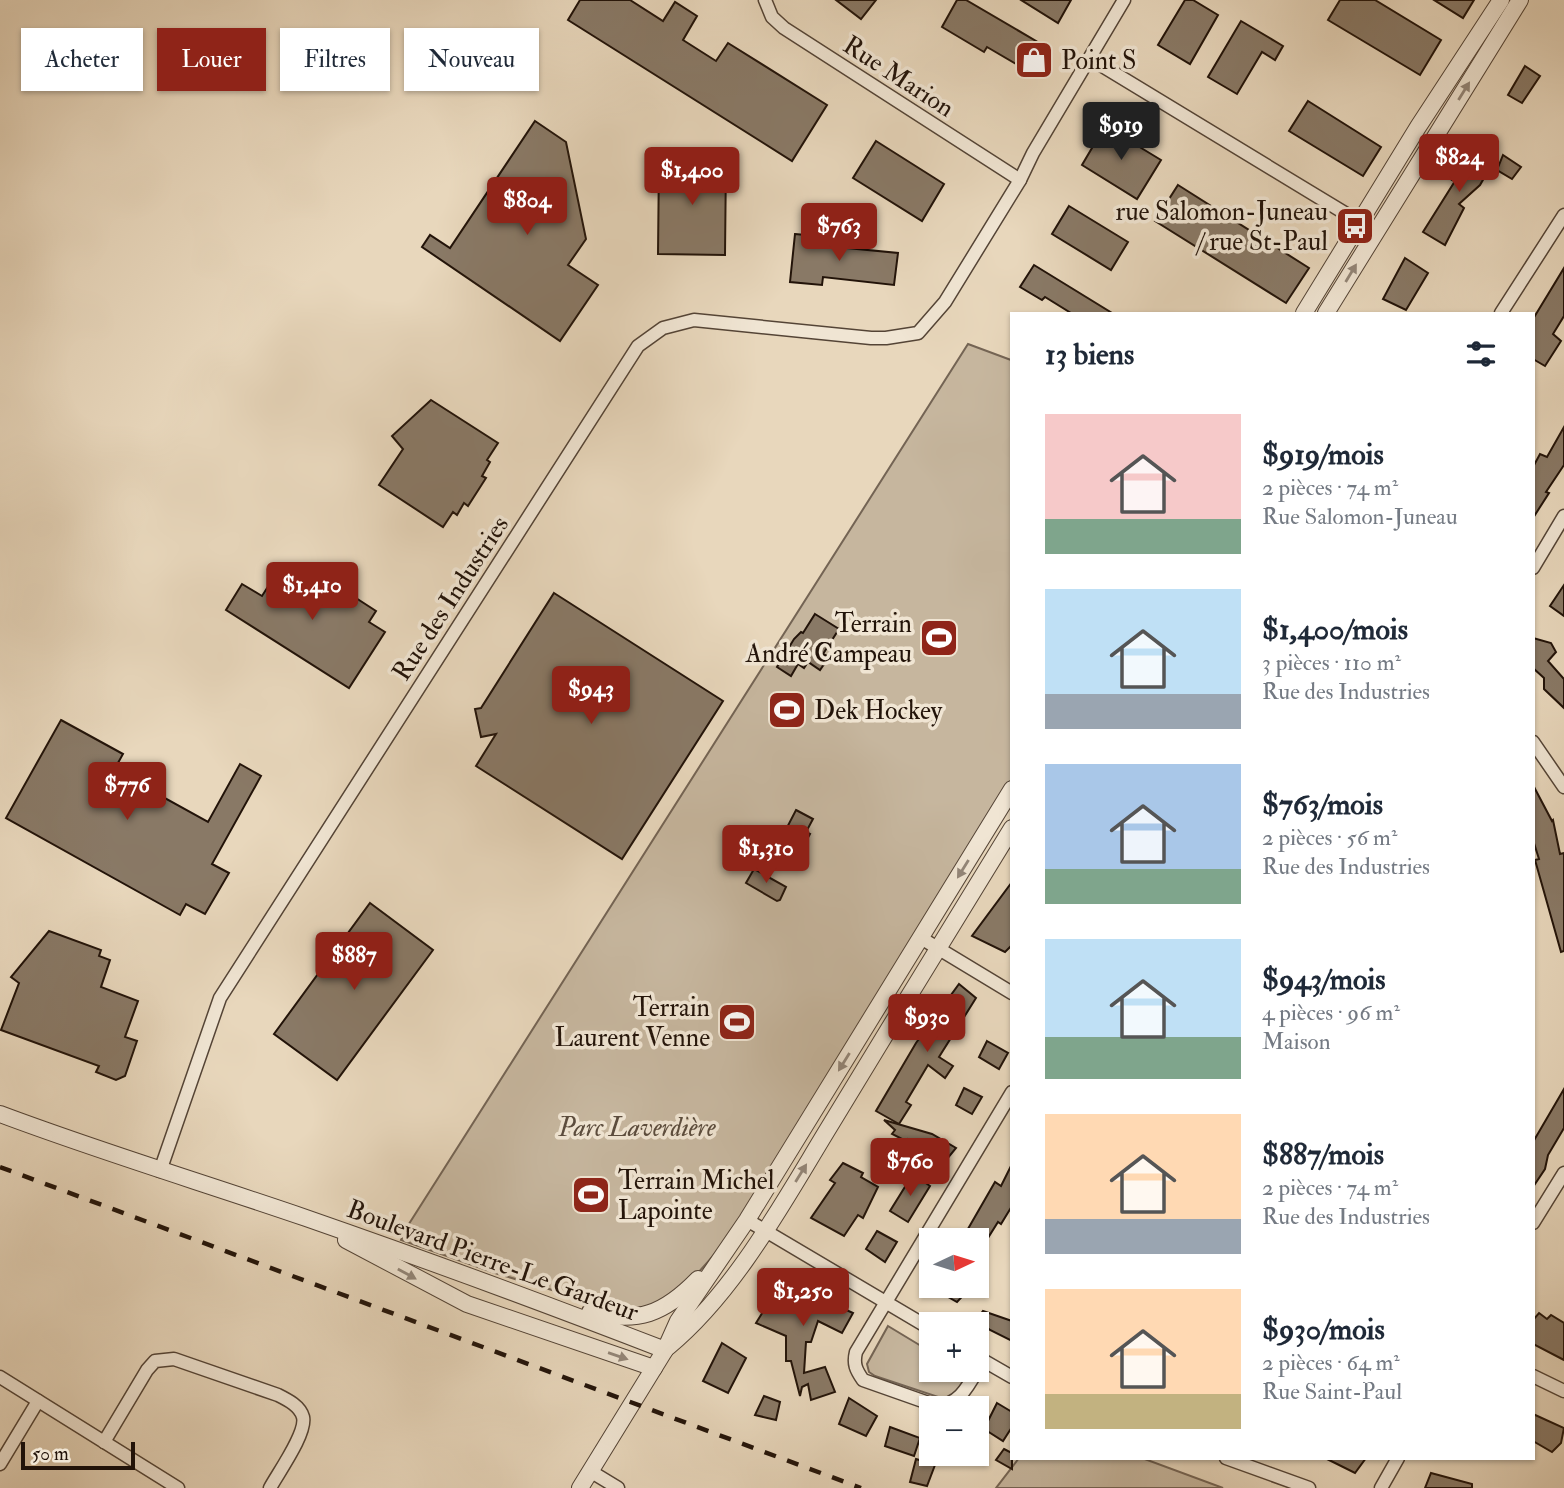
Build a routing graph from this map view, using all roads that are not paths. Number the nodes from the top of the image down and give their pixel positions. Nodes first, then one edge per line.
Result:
1 (765, 0) edge
2 (1125, 0) edge
3 (1501, 0) edge
4 (1520, 0) edge
5 (1466, 56) junction
6 (1091, 59) junction
7 (1483, 59) junction
8 (1418, 127) junction
9 (1437, 134) junction
10 (1020, 180) junction
11 (1564, 215) edge
12 (1359, 222) junction
13 (1376, 232) junction
14 (1305, 312) edge
15 (1327, 312) edge
16 (1502, 312) edge
17 (1564, 516) edge
18 (1535, 565) edge
19 (1535, 745) edge
20 (1564, 786) edge
21 (1010, 792) edge
22 (988, 829) junction
23 (1008, 833) edge
24 (921, 938) junction
25 (938, 948) junction
26 (1010, 992) edge
27 (860, 1036) junction
28 (878, 1046) junction
29 (1010, 1095) edge
30 (0, 1114) edge
31 (801, 1133) junction
32 (819, 1143) junction
33 (160, 1171) junction
34 (1562, 1180) edge
35 (304, 1217) junction
36 (747, 1220) junction
37 (1535, 1220) edge
38 (765, 1231) junction
39 (728, 1247) junction
40 (531, 1298) junction
41 (887, 1303) junction
42 (919, 1322) edge
43 (665, 1350) junction
44 (989, 1363) edge
45 (654, 1368) junction
46 (1010, 1376) edge
47 (0, 1377) edge
48 (1535, 1377) edge
49 (968, 1382) edge
50 (1564, 1391) edge
51 (38, 1401) junction
52 (104, 1442) junction
53 (1232, 1460) edge
54 (1397, 1460) edge
55 (0, 1464) edge
56 (590, 1471) junction
57 (178, 1488) edge
58 (270, 1488) edge
59 (580, 1488) edge
60 (618, 1488) edge
61 (1309, 1488) edge
62 (1381, 1488) edge

1 - 10 street, Rue Marion
2 - 6 street, Rue des Industries
3 - 5 street
4 - 7 street
5 - 7 street
5 - 8 street
6 - 10 street, Rue des Industries
6 - 12 street
9 -> 7 street
8 - 9 street
8 - 12 street
9 - 13 street
10 - 33 street, Rue des Industries
11 - 16 street
12 - 13 street
12 - 14 street
15 -> 13 street
17 - 18 street
19 - 20 street
21 - 22 street
22 - 23 street
22 -> 24 street
23 - 25 street
24 - 25 street
24 - 27 street
25 - 26 street
25 - 28 street
27 - 28 street
27 -> 31 street
28 - 32 street
29 - 41 street
30 - 33 street, Boulevard Pierre-Le Gardeur
31 - 32 street
31 - 36 street
38 -> 32 street
33 - 35 street, Boulevard Pierre-Le Gardeur
34 - 37 street
35 - 40 street, Boulevard Pierre-Le Gardeur
35 -> 45 street, Boulevard Pierre-Le Gardeur
36 - 38 street
36 - 39 street
38 - 41 street
38 - 43 street
39 - 40 street
39 - 43 street
40 - 43 street, Boulevard Pierre-Le Gardeur
41 - 42 street
41 - 49 street
43 - 45 street
44 - 46 street
45 - 56 street
47 - 51 street
48 - 50 street
51 - 52 street
51 - 55 street
52 - 57 street
52 - 58 street
53 - 61 street
54 - 62 street
56 - 59 street
56 - 60 street

